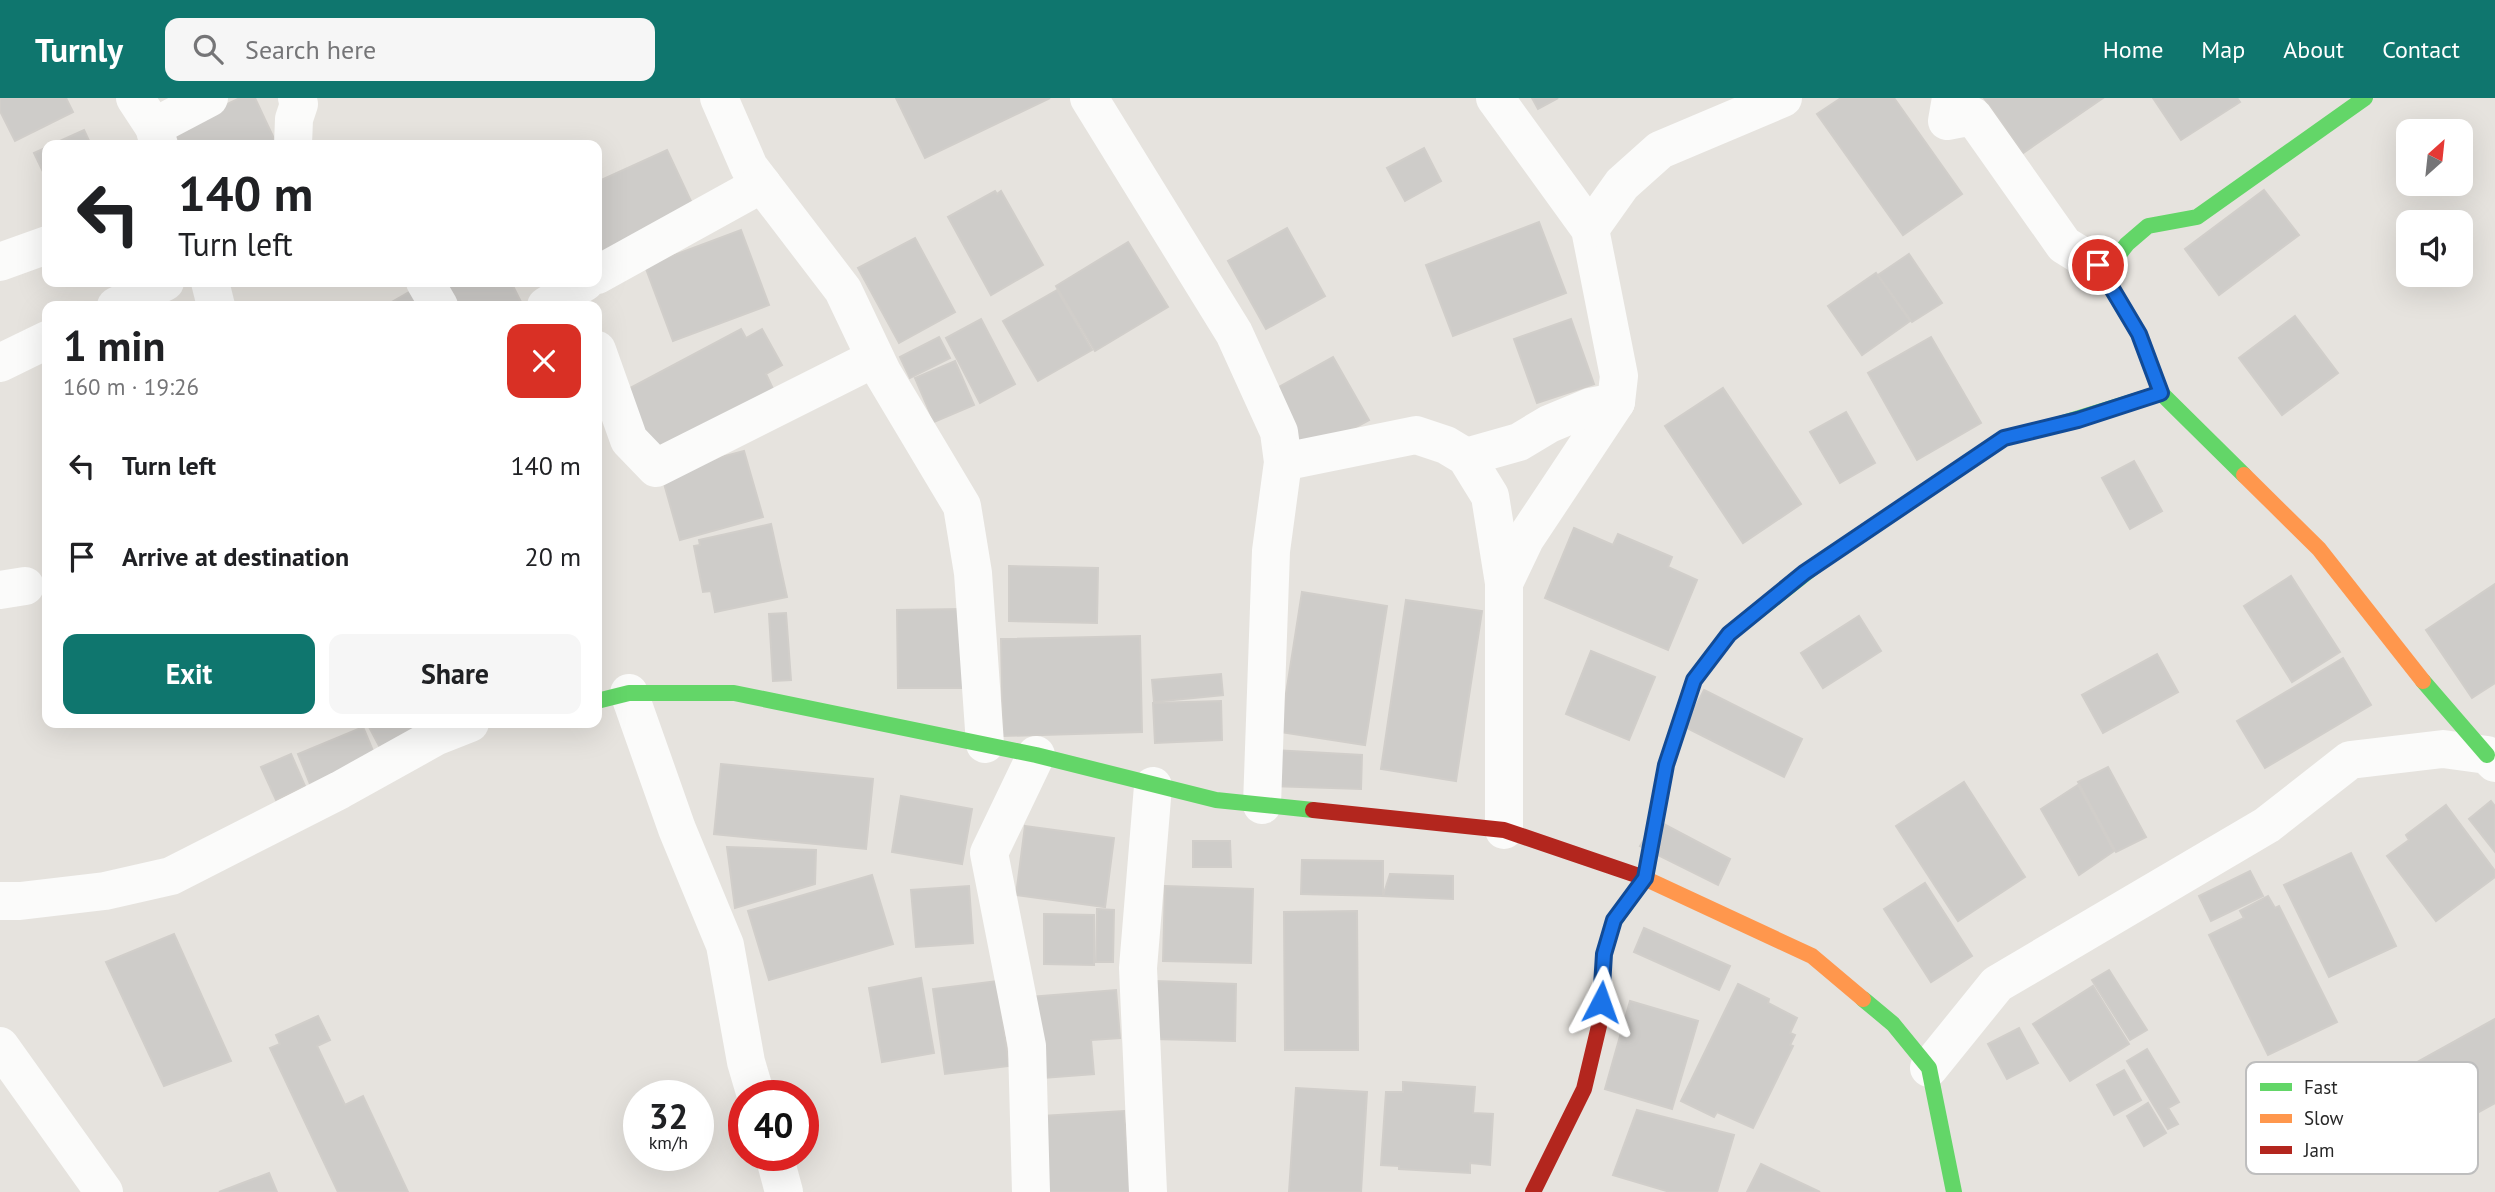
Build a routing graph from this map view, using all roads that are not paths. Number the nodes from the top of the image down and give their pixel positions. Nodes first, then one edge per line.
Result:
1 (209, 98) edge
2 (297, 98) edge
3 (719, 98) edge
4 (1089, 98) edge
5 (1495, 98) edge
6 (1783, 98) edge
7 (1951, 98) edge
8 (2365, 98) edge
9 (149, 123) edge
10 (293, 140) edge
11 (762, 184) junction
12 (1590, 229) junction
13 (42, 247) edge
14 (0, 262) edge
15 (2098, 265) junction
16 (602, 276) edge
17 (155, 287) edge
18 (126, 301) edge
19 (42, 342) edge
20 (875, 358) junction
21 (0, 363) edge
22 (602, 364) edge
23 (2161, 393) junction
24 (1616, 402) junction
25 (1466, 457) junction
26 (1283, 462) junction
27 (1504, 583) junction
28 (613, 697) edge
29 (457, 728) edge
30 (985, 744) junction
31 (1036, 755) junction
32 (2491, 759) edge
33 (1153, 786) junction
34 (1262, 805) junction
35 (1504, 830) junction
36 (1645, 878) junction
37 (0, 900) edge
38 (0, 1046) edge
39 (1929, 1068) junction
40 (751, 1080) edge
41 (779, 1171) edge
42 (104, 1192) edge
43 (784, 1192) edge
44 (1031, 1192) edge
45 (1148, 1192) edge
46 (1533, 1192) edge
47 (1954, 1192) edge

1 - 9 street
2 - 10 street
3 - 11 street
4 - 26 street
5 - 12 street
6 - 12 street
7 - 15 street
8 - 15 street
11 - 16 street
11 - 20 street
12 - 24 street
13 - 14 street
15 - 23 street
17 - 18 street
19 - 21 street
20 - 22 street
20 - 30 street
23 - 32 street
23 - 36 street
24 - 25 street
24 - 27 street
25 - 26 street
25 - 27 street
26 - 34 street
27 - 35 street
28 - 30 street
28 - 40 street
29 - 37 street
30 - 31 street
31 - 33 street
31 - 44 street
32 - 39 street
33 - 34 street
33 - 45 street
34 - 35 street
35 - 36 street
36 - 39 street
36 - 46 street
38 - 42 street
39 - 47 street
41 - 43 street

